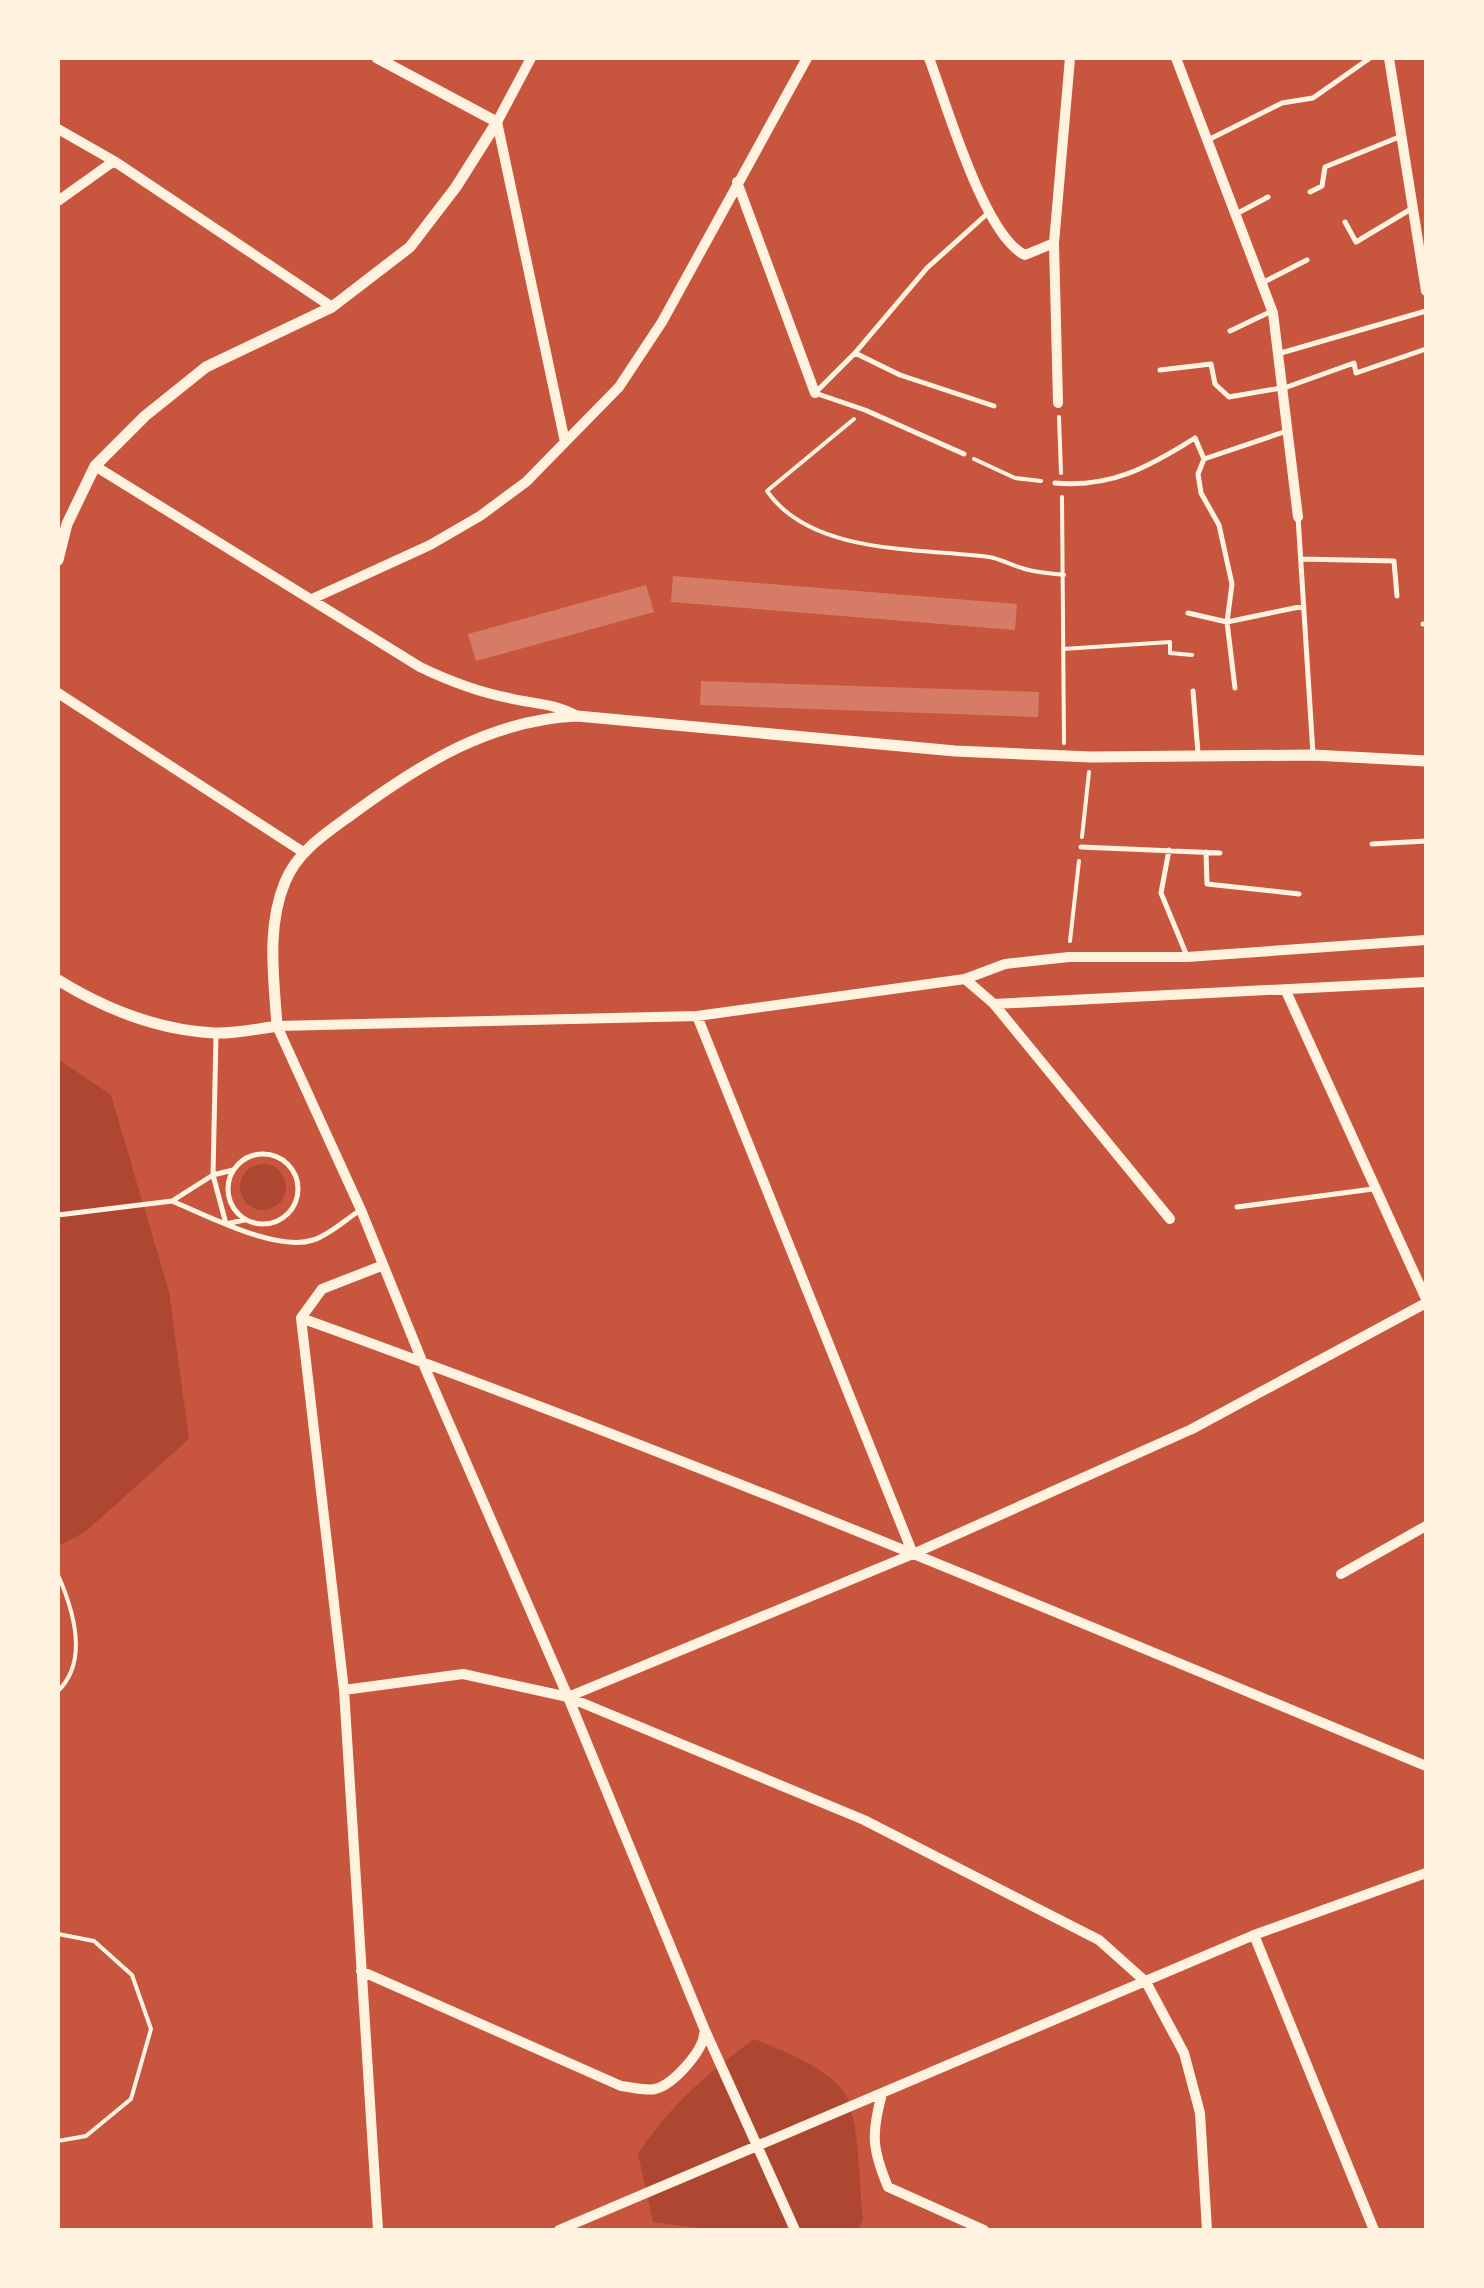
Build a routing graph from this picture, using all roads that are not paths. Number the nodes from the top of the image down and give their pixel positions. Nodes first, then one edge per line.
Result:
1 (377, 58) edge
2 (530, 58) edge
3 (807, 58) edge
4 (930, 58) edge
5 (1070, 58) edge
6 (1176, 58) edge
7 (1370, 58) edge
8 (1389, 58) edge
9 (497, 122) junction
10 (58, 129) edge
11 (1402, 136) junction
12 (1207, 140) junction
13 (114, 161) junction
14 (737, 182) junction
15 (1310, 192) dead end
16 (1268, 197) dead end
17 (58, 201) edge
18 (1413, 207) junction
19 (988, 213) junction
20 (1235, 214) junction
21 (1345, 222) dead end
22 (1422, 232) edge
23 (1054, 243) junction
24 (1307, 260) dead end
25 (1262, 283) junction
26 (1426, 291) edge
27 (332, 307) junction
28 (1272, 311) junction
29 (1426, 311) edge
30 (1230, 331) dead end
31 (1426, 349) edge
32 (855, 353) junction
33 (1278, 354) junction
34 (1160, 370) dead end
35 (1282, 388) junction
36 (816, 393) junction
37 (1058, 402) road end
38 (994, 406) dead end
39 (1287, 430) junction
40 (565, 442) junction
41 (964, 454) road end
42 (1204, 459) junction
43 (96, 466) junction
44 (1058, 483) road end
45 (1298, 517) joint
46 (1300, 559) junction
47 (58, 560) edge
48 (1397, 596) dead end
49 (312, 599) junction
50 (1304, 606) junction
51 (1188, 613) dead end
52 (1227, 622) junction
53 (1235, 688) dead end
54 (1193, 691) dead end
55 (58, 693) edge
56 (577, 716) junction
57 (1198, 756) junction
58 (1313, 756) junction
59 (1426, 761) edge
60 (1426, 841) edge
61 (1372, 844) dead end
62 (1081, 848) dead end
63 (1169, 850) junction
64 (303, 852) junction
65 (1206, 852) junction
66 (1220, 853) dead end
67 (1299, 894) dead end
68 (1426, 940) edge
69 (1187, 957) junction
70 (966, 979) junction
71 (58, 980) edge
72 (1426, 982) edge
73 (1285, 989) junction
74 (994, 1004) junction
75 (697, 1016) junction
76 (277, 1026) junction
77 (216, 1033) junction
78 (233, 1170) junction
79 (213, 1175) junction
80 (1376, 1188) junction
81 (172, 1201) junction
82 (1237, 1207) dead end
83 (361, 1210) junction
84 (58, 1215) edge
85 (1170, 1219) dead end
86 (244, 1220) junction
87 (226, 1224) junction
88 (382, 1266) junction
89 (1426, 1301) edge
90 (301, 1318) junction
91 (422, 1361) junction
92 (1426, 1526) edge
93 (913, 1554) junction
94 (1342, 1574) dead end
95 (344, 1690) junction
96 (568, 1697) junction
97 (1426, 1766) edge
98 (1426, 1872) edge
99 (1254, 1936) junction
100 (361, 1971) junction
101 (1146, 1982) junction
102 (704, 2028) junction
103 (882, 2094) junction
104 (759, 2146) junction
105 (378, 2230) edge
106 (559, 2230) edge
107 (795, 2230) edge
108 (984, 2230) edge
109 (1207, 2230) edge
110 (1374, 2230) edge

1 - 9 street
2 - 9 street
3 - 14 street
4 - 19 street
5 - 23 street
6 - 12 street
7 - 12 lane
8 - 11 street
9 - 27 street
9 - 40 street
10 - 13 street
11 - 15 lane
11 - 18 street
12 - 20 street
13 - 17 street
13 - 27 street
14 - 36 street
14 - 40 street
16 - 20 lane
18 - 21 lane
18 - 22 street
19 - 23 street
19 - 32 lane
20 - 25 street
22 - 26 street
23 - 37 street
24 - 25 lane
25 - 28 street
27 - 43 street
28 - 30 lane
28 - 33 street
29 - 33 lane
31 - 35 lane
32 - 36 lane
32 - 38 lane
33 - 35 street
34 - 35 lane
35 - 39 street
36 - 41 lane
39 - 42 lane
39 - 45 street
40 - 49 street
42 - 44 lane
42 - 52 lane
43 - 47 street
43 - 49 street
45 - 46 lane
46 - 48 lane
46 - 50 lane
49 - 56 street
50 - 52 lane
50 - 58 lane
51 - 52 lane
52 - 53 lane
54 - 57 lane
55 - 64 street
56 - 57 street
56 - 64 street
57 - 58 street
58 - 59 street
60 - 61 lane
62 - 63 lane
63 - 65 lane
63 - 69 lane
64 - 76 street
65 - 66 lane
65 - 67 lane
68 - 69 street
69 - 70 street
70 - 74 street
70 - 75 street
71 - 77 street
72 - 73 street
73 - 74 street
73 - 80 street
74 - 85 street
75 - 76 street
75 - 93 street
76 - 77 street
76 - 83 street
77 - 79 lane
78 - 79 lane
78 - 86 lane
78 - 86 lane
79 - 81 lane
79 - 87 lane
80 - 82 lane
80 - 89 street
81 - 84 lane
81 - 87 lane
83 - 87 lane
83 - 88 street
86 - 87 lane
88 - 90 street
88 - 91 street
89 - 93 street
90 - 91 street
90 - 95 street
91 - 93 street
91 - 96 street
92 - 94 street
93 - 96 street
93 - 97 street
95 - 96 street
95 - 100 street
96 - 101 street
96 - 102 street
98 - 99 street
99 - 101 street
99 - 110 street
100 - 102 street
100 - 105 street
101 - 103 street
101 - 109 street
102 - 104 street
103 - 104 street
103 - 108 street
104 - 106 street
104 - 107 street

